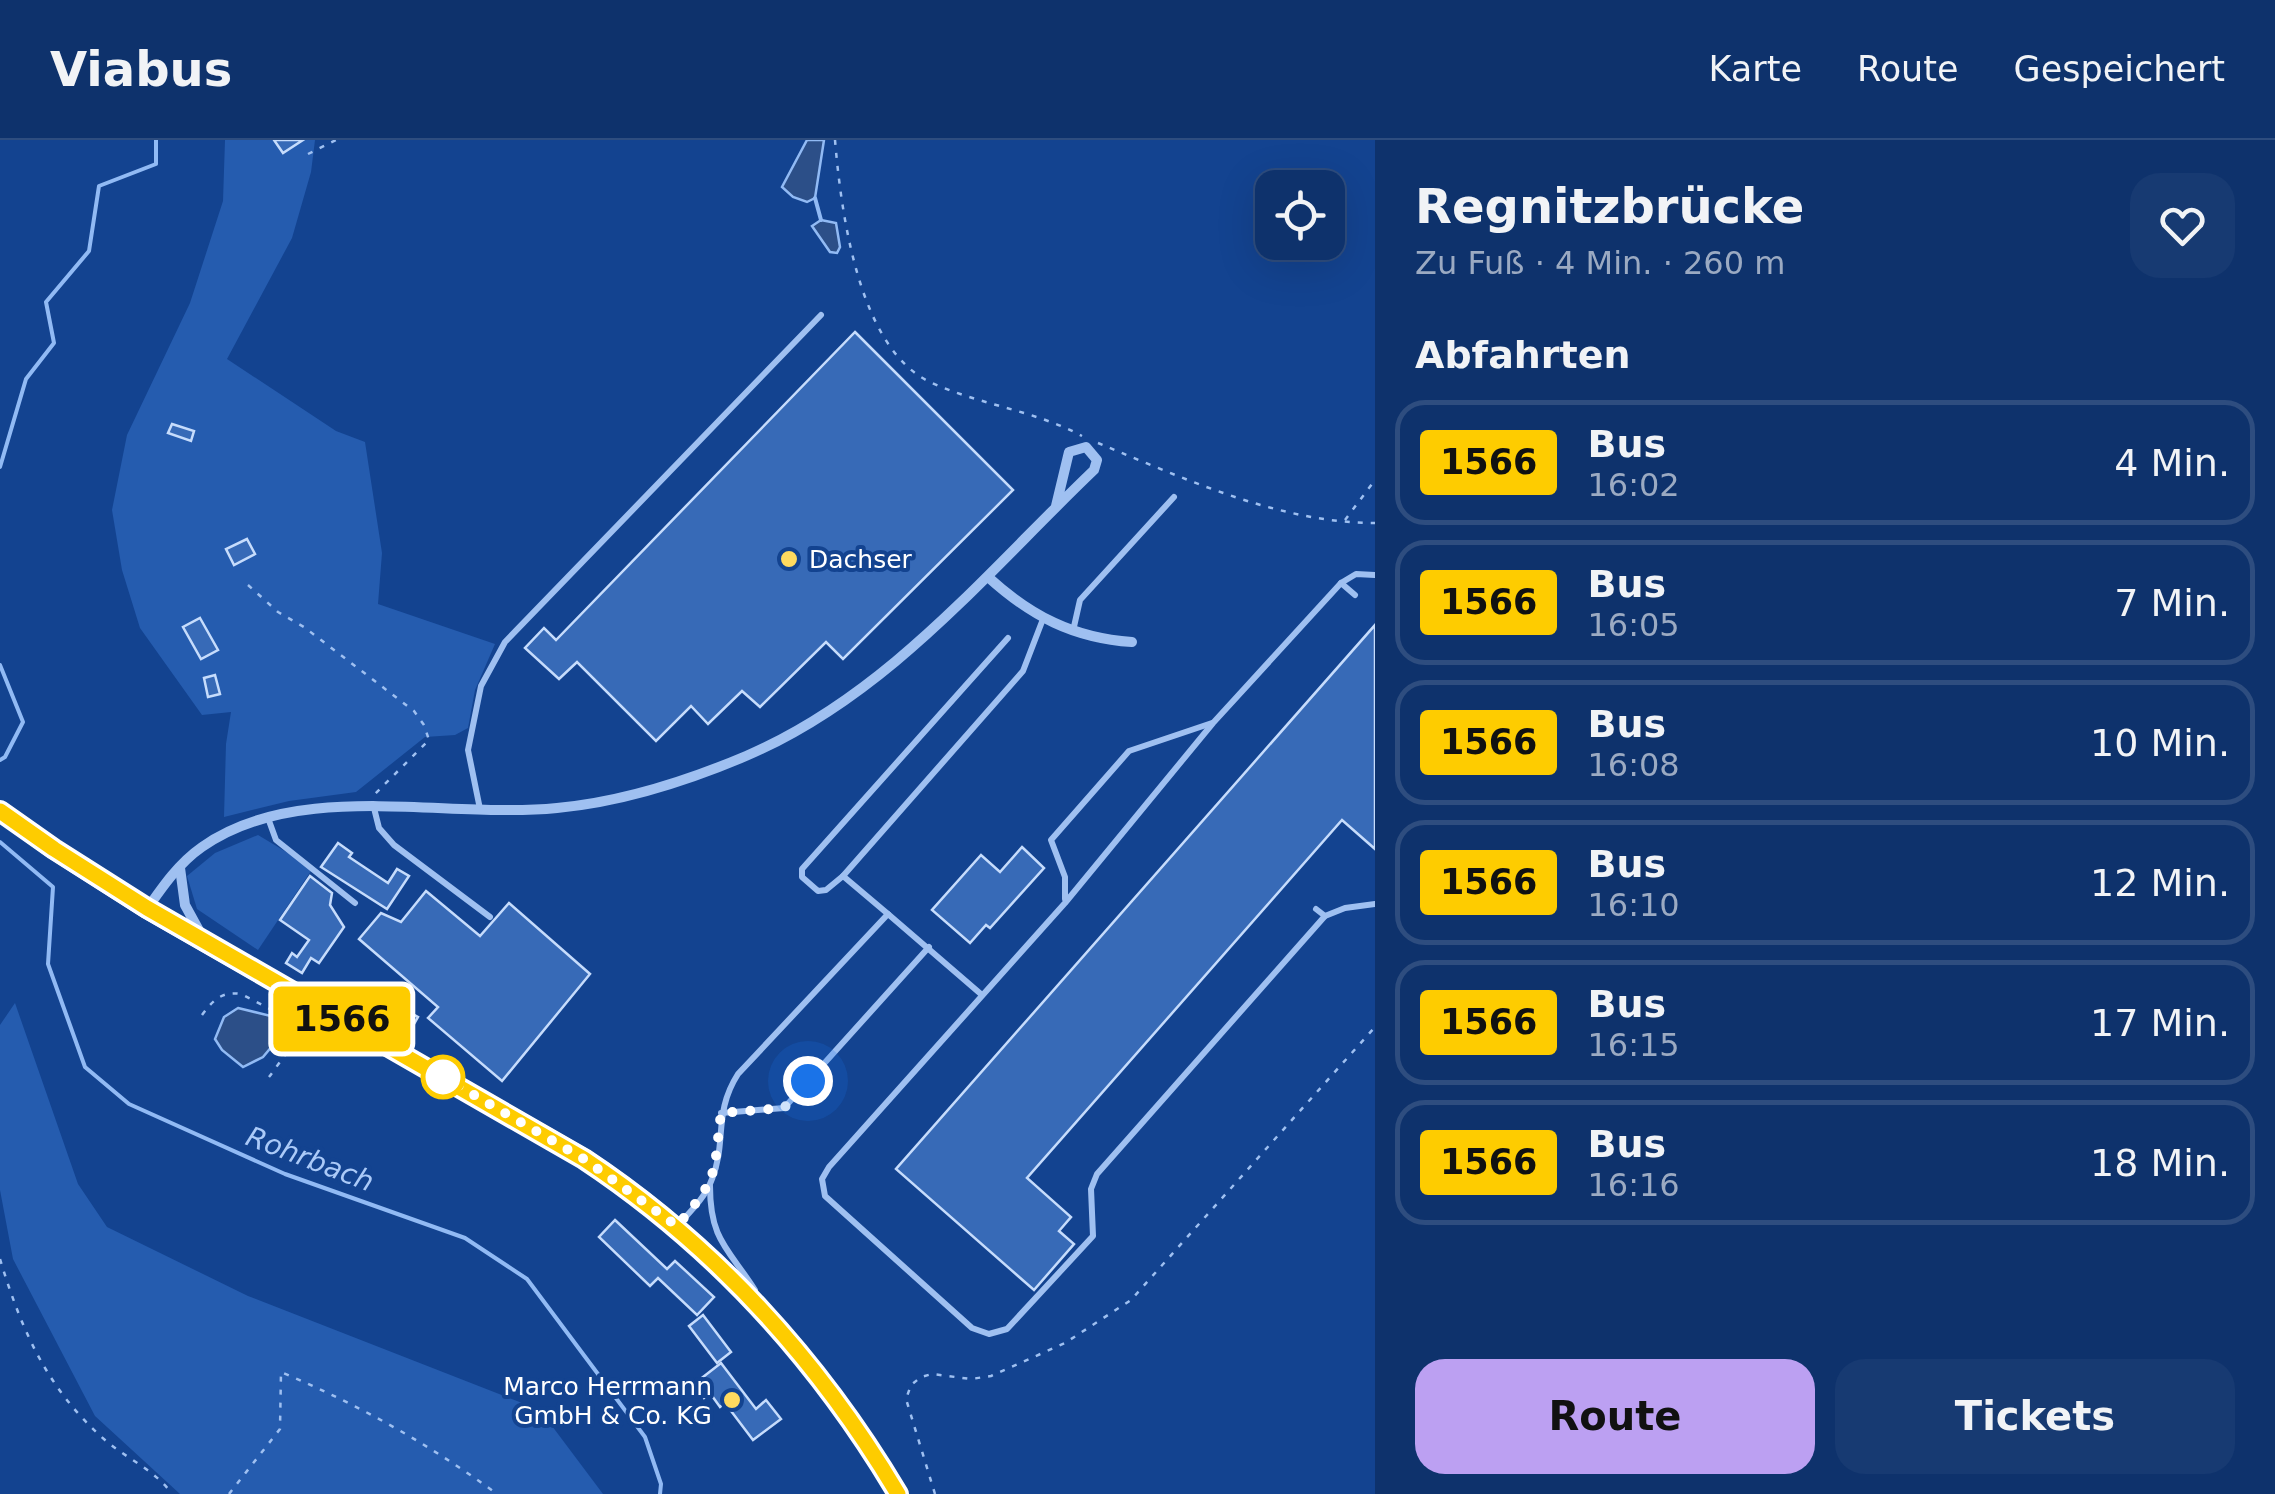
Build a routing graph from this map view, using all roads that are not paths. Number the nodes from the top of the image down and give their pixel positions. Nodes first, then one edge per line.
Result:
1 (821, 316) dead end
2 (1174, 497) dead end
3 (1056, 506) junction
4 (1375, 575) edge
5 (988, 576) junction
6 (1341, 583) junction
7 (1355, 595) dead end
8 (1044, 620) junction
9 (1073, 632) junction
10 (1008, 638) dead end
11 (1132, 642) dead end
12 (1213, 723) junction
13 (368, 808) junction
14 (0, 811) edge
15 (480, 811) junction
16 (268, 818) junction
17 (180, 867) junction
18 (843, 876) junction
19 (1065, 902) junction
20 (355, 903) dead end
21 (1375, 904) edge
22 (147, 908) junction
23 (1316, 909) dead end
24 (888, 914) junction
25 (1325, 916) junction
26 (490, 917) dead end
27 (206, 942) junction
28 (929, 947) junction
29 (982, 995) junction
30 (721, 1113) junction
31 (710, 1184) junction
32 (677, 1226) junction
33 (767, 1314) junction
34 (898, 1494) edge

1 - 15 lane
2 - 9 lane
3 - 3 street
3 - 5 street
4 - 6 lane
5 - 8 street
5 - 15 street
6 - 7 lane
6 - 12 lane
8 - 9 street
8 - 18 lane
9 - 11 street
10 - 18 lane
12 - 19 lane
12 - 19 lane
13 - 15 street
13 - 16 street
13 - 26 lane
14 - 22 main road
16 - 17 street
16 - 20 lane
17 - 22 street
17 - 27 street
18 - 24 lane
19 - 29 lane
21 - 25 lane
22 - 27 main road
23 - 25 lane
24 - 28 lane
24 - 30 lane
25 - 29 lane
27 - 32 main road
28 - 29 lane
28 - 30 lane
30 - 31 lane
31 - 32 lane
31 - 33 lane
32 - 33 main road
33 - 34 main road

